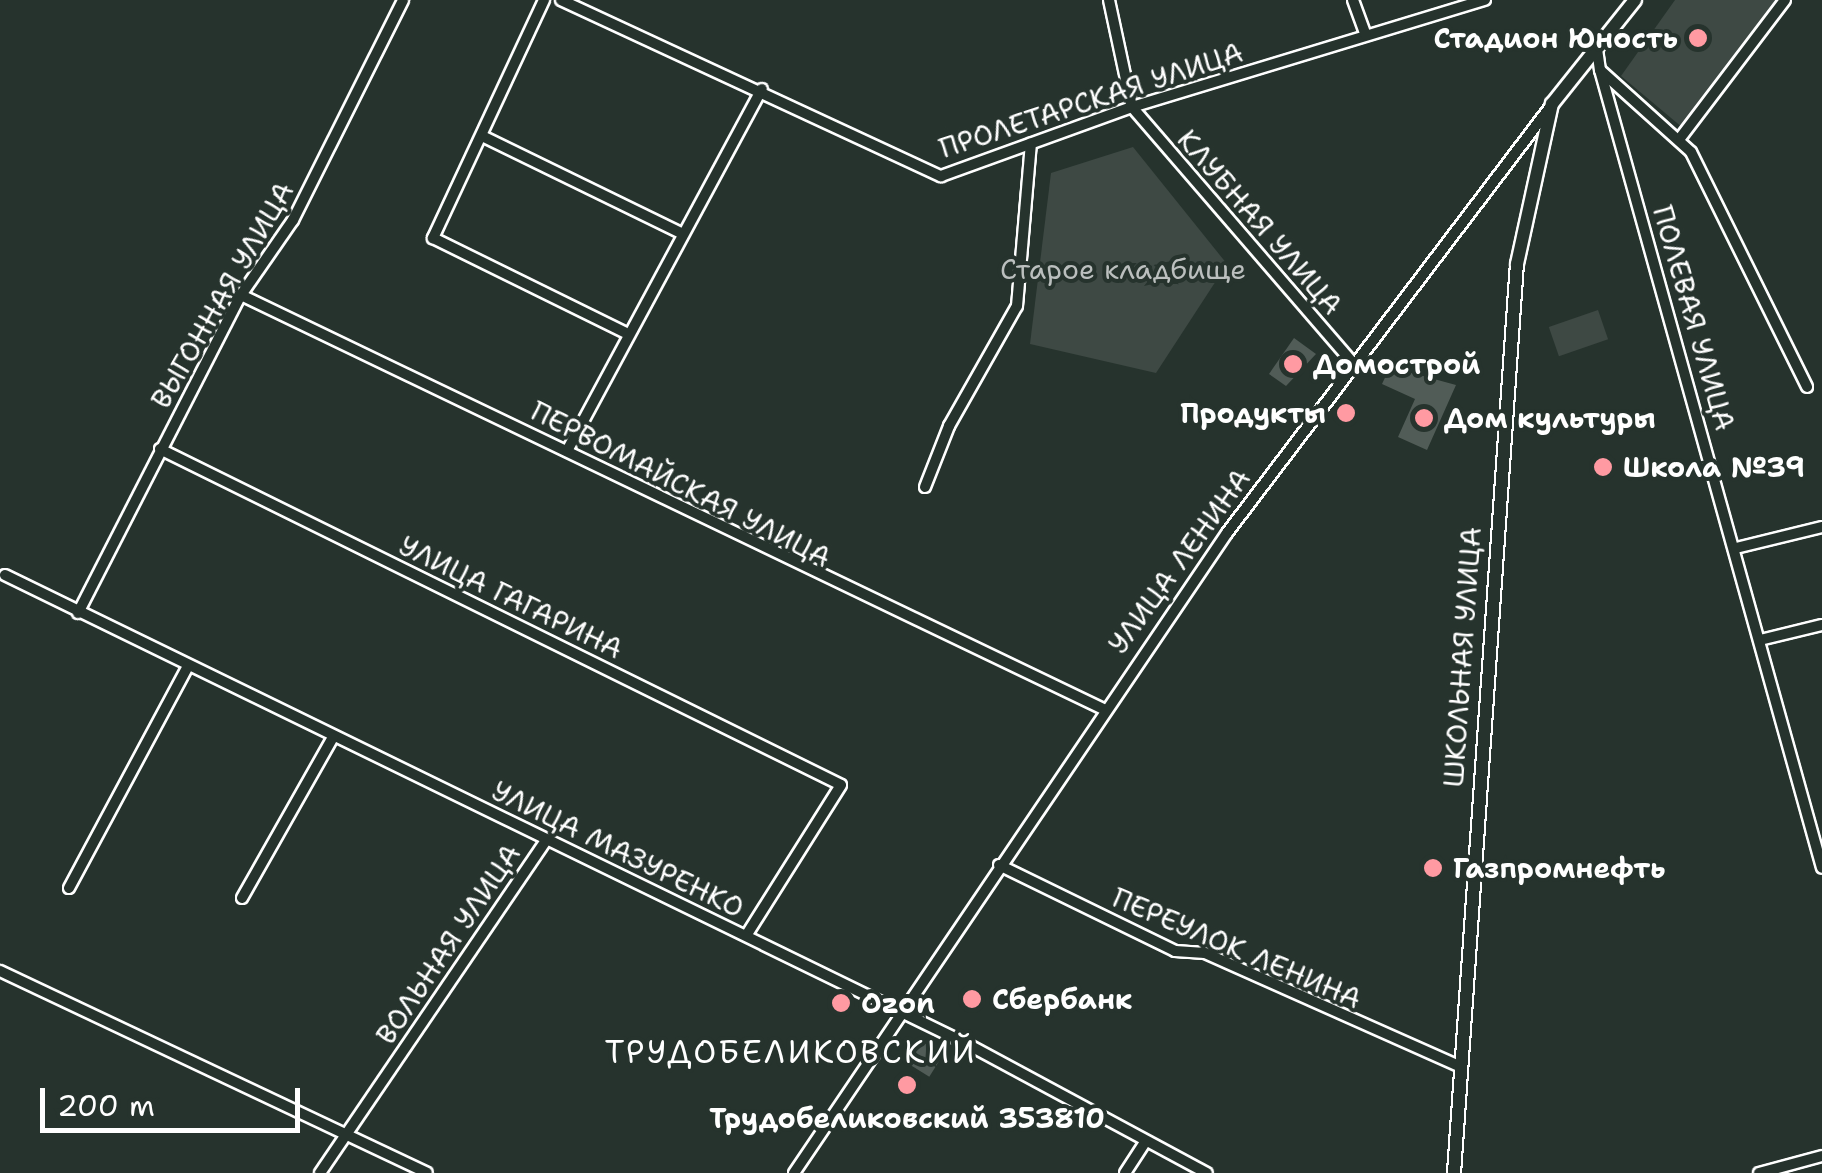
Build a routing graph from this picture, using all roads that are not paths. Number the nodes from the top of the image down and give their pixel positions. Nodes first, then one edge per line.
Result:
1 (403, 0) edge
2 (544, 0) edge
3 (561, 0) edge
4 (1110, 0) edge
5 (1354, 0) edge
6 (1485, 0) edge
7 (1634, 0) edge
8 (1784, 0) edge
9 (1366, 35) junction
10 (1597, 49) junction
11 (1600, 70) junction
12 (762, 88) junction
13 (1552, 104) junction
14 (1132, 107) junction
15 (484, 136) junction
16 (1528, 136) junction
17 (1681, 137) junction
18 (1031, 144) junction
19 (1540, 147) junction
20 (683, 234) junction
21 (241, 295) junction
22 (628, 334) junction
23 (1355, 365) junction
24 (1808, 387) dead end
25 (160, 449) junction
26 (568, 451) junction
27 (925, 487) dead end
28 (1822, 526) edge
29 (1736, 548) junction
30 (5, 575) dead end
31 (78, 612) junction
32 (1822, 625) edge
33 (1760, 640) junction
34 (188, 666) junction
35 (1103, 708) junction
36 (333, 738) junction
37 (546, 840) junction
38 (999, 865) junction
39 (1822, 868) edge
40 (69, 888) dead end
41 (242, 898) dead end
42 (746, 936) junction
43 (0, 971) edge
44 (902, 1013) junction
45 (1461, 1067) junction
46 (346, 1135) junction
47 (1145, 1142) junction
48 (1822, 1156) edge
49 (320, 1173) edge
50 (427, 1173) edge
51 (794, 1173) edge
52 (1125, 1173) edge
53 (1207, 1173) edge
54 (1454, 1173) edge
55 (1759, 1173) edge

1 - 21 street, ВЫГОННАЯ УЛИЦА
2 - 15 street
3 - 12 street, ПРОЛЕТАРСКАЯ УЛИЦА
4 - 14 street
5 - 9 street
6 - 9 street, ПРОЛЕТАРСКАЯ УЛИЦА
7 - 10 main road, УЛИЦА ЛЕНИНА
8 - 17 street
9 - 14 street, ПРОЛЕТАРСКАЯ УЛИЦА
10 - 11 street, ПОЛЕВАЯ УЛИЦА
10 - 13 main road, УЛИЦА ЛЕНИНА
11 - 17 street
11 - 29 street, ПОЛЕВАЯ УЛИЦА
12 - 18 street, ПРОЛЕТАРСКАЯ УЛИЦА
12 - 20 street
13 - 16 street, УЛИЦА ЛЕНИНА
13 - 19 main road, ШКОЛЬНАЯ УЛИЦА
14 - 18 street, ПРОЛЕТАРСКАЯ УЛИЦА
14 - 23 street, КЛУБНАЯ УЛИЦА
15 - 20 street
15 - 22 street
16 - 19 street
16 - 23 street, УЛИЦА ЛЕНИНА
17 - 24 street
18 - 27 street
19 - 45 main road, ШКОЛЬНАЯ УЛИЦА
20 - 22 street
21 - 25 street, ВЫГОННАЯ УЛИЦА
21 - 26 street, ПЕРВОМАЙСКАЯ УЛИЦА
22 - 26 street
23 - 35 street, УЛИЦА ЛЕНИНА
25 - 31 street, ВЫГОННАЯ УЛИЦА
25 - 42 street, УЛИЦА ГАГАРИНА
26 - 35 street, ПЕРВОМАЙСКАЯ УЛИЦА
28 - 29 street
29 - 33 street, ПОЛЕВАЯ УЛИЦА
30 - 31 street, УЛИЦА МАЗУРЕНКО
31 - 34 street, УЛИЦА МАЗУРЕНКО
32 - 33 street
33 - 39 street, ПОЛЕВАЯ УЛИЦА
34 - 36 street, УЛИЦА МАЗУРЕНКО
34 - 40 street
35 - 38 street, УЛИЦА ЛЕНИНА
36 - 37 street, УЛИЦА МАЗУРЕНКО
36 - 41 street
37 - 42 street, УЛИЦА МАЗУРЕНКО
37 - 46 street, ВОЛЬНАЯ УЛИЦА
38 - 44 street, УЛИЦА ЛЕНИНА
38 - 45 street, ПЕРЕУЛОК ЛЕНИНА
42 - 44 street, УЛИЦА МАЗУРЕНКО
43 - 46 street
44 - 47 street, УЛИЦА МАЗУРЕНКО
44 - 51 street, УЛИЦА ЛЕНИНА
45 - 54 main road, ШКОЛЬНАЯ УЛИЦА
46 - 49 street, ВОЛЬНАЯ УЛИЦА
46 - 50 street
47 - 52 street
47 - 53 street, УЛИЦА МАЗУРЕНКО
48 - 55 street

